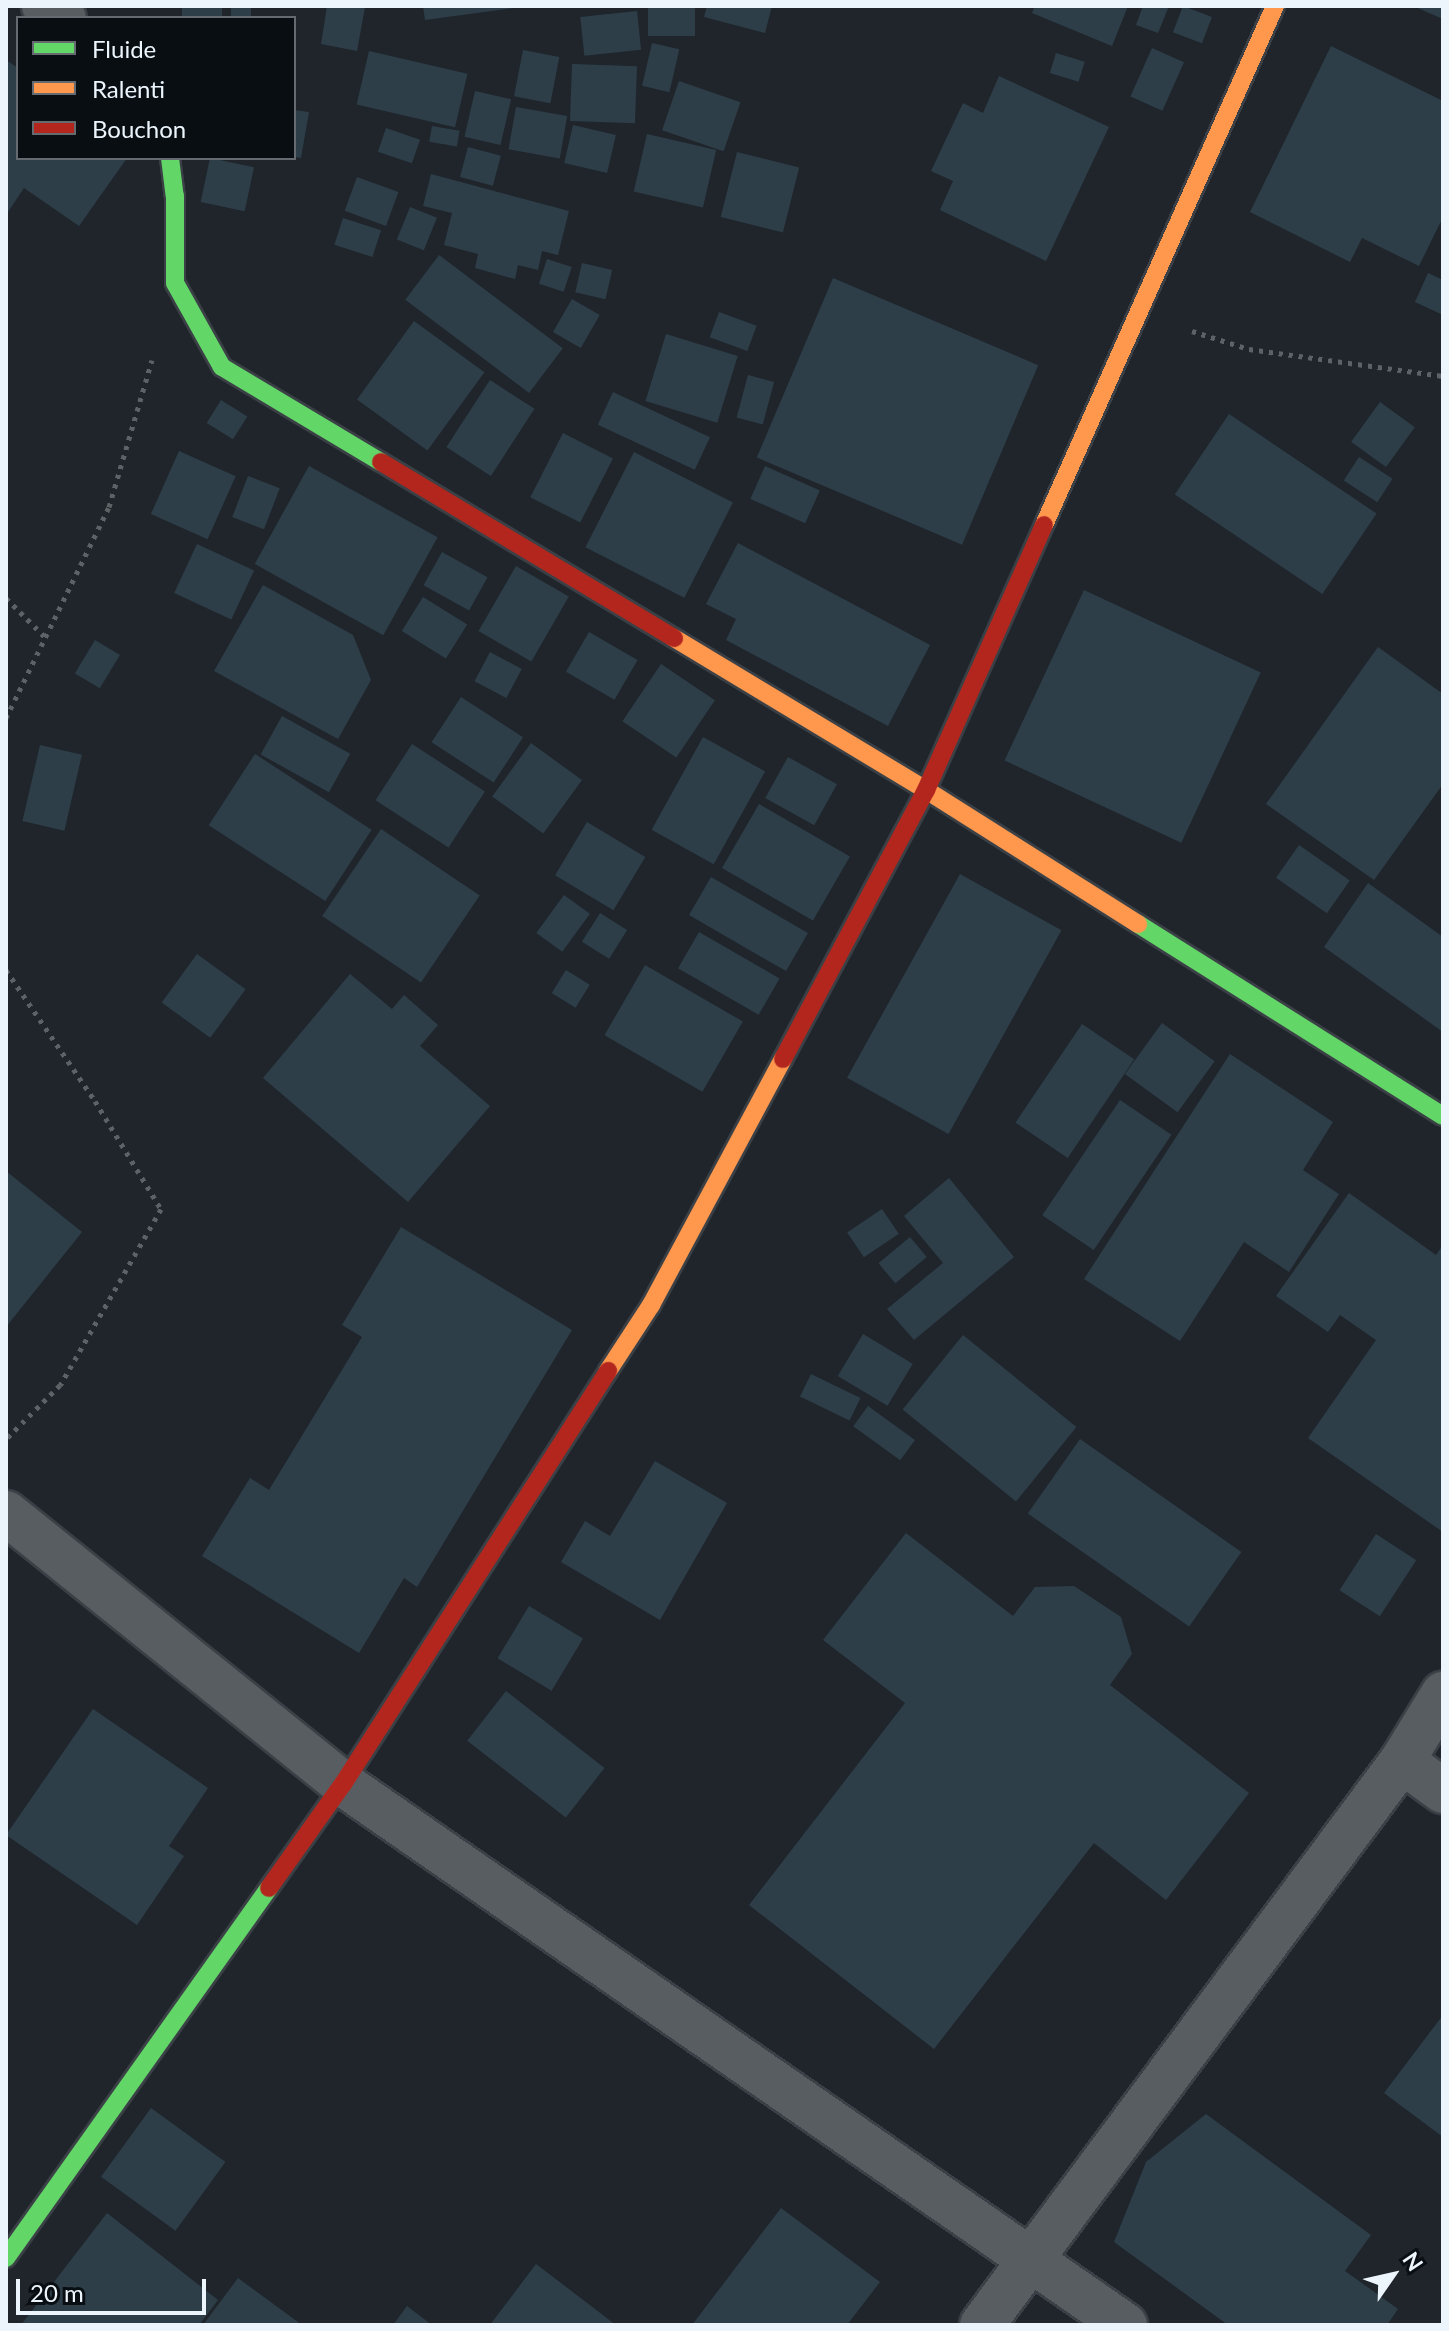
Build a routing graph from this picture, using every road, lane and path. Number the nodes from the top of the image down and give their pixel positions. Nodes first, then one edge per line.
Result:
1 (1275, 6) edge
2 (170, 160) edge
3 (175, 283) junction
4 (1138, 315) junction
5 (1443, 376) edge
6 (6, 598) edge
7 (45, 637) junction
8 (6, 718) edge
9 (926, 790) junction
10 (6, 970) edge
11 (1443, 1116) edge
12 (6, 1439) edge
13 (6, 1513) edge
14 (1443, 1694) edge
15 (1402, 1761) junction
16 (343, 1784) junction
17 (1443, 1791) edge
18 (6, 2258) edge
19 (1033, 2261) junction
20 (982, 2325) edge
21 (1125, 2325) edge

1 - 4 street
2 - 3 street
3 - 7 path
3 - 9 street
4 - 5 path
4 - 9 street
6 - 7 path
7 - 8 path
9 - 11 street
9 - 16 street
10 - 12 path
13 - 16 street
14 - 15 street
15 - 17 street
15 - 19 street
16 - 18 street
16 - 19 street
19 - 20 street
19 - 21 street

